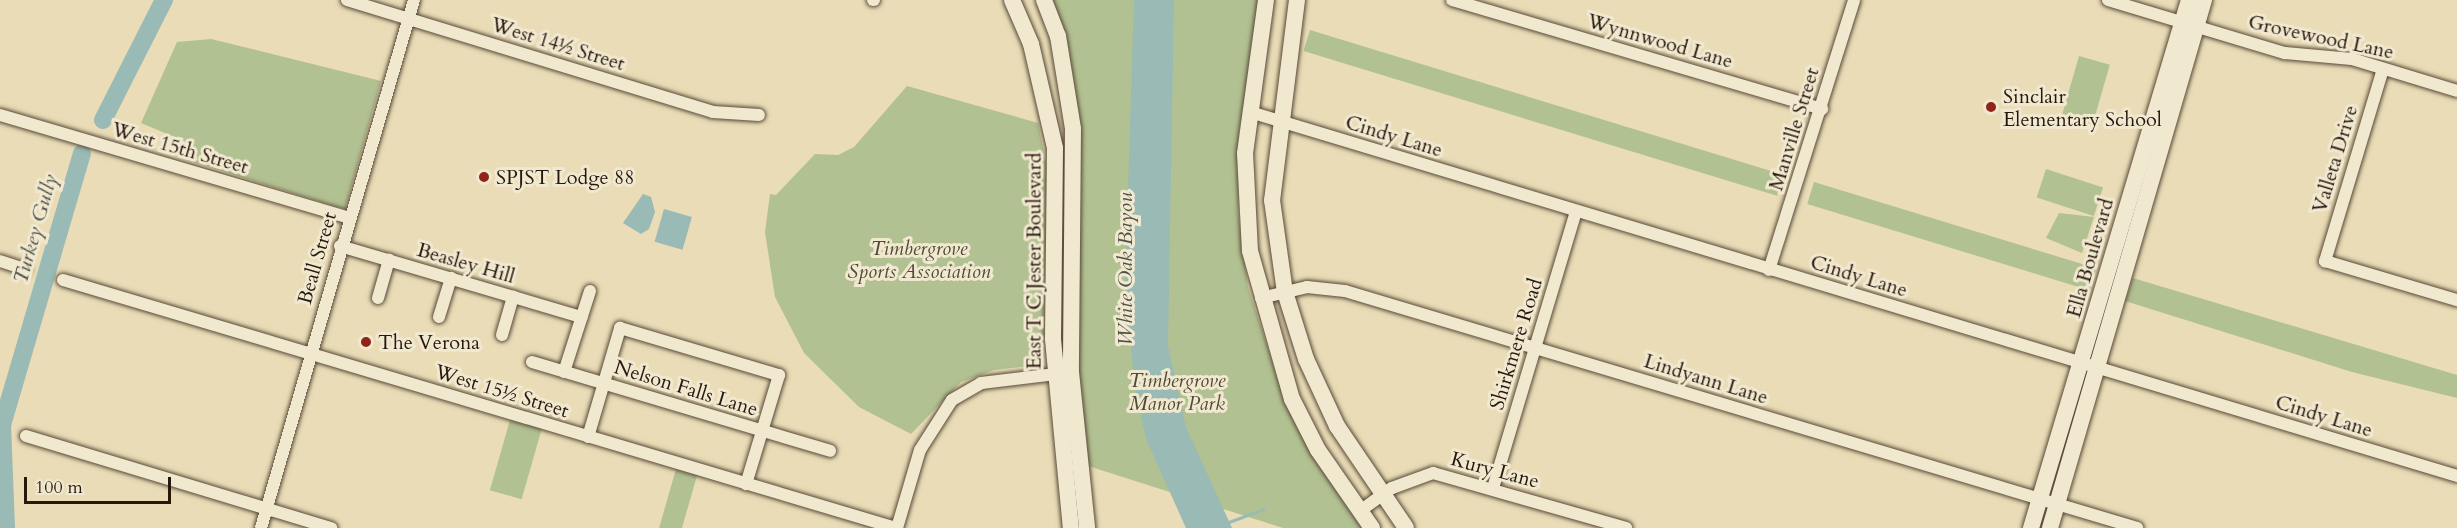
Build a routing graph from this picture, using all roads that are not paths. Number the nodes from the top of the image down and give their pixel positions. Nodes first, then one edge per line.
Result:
1 (347, 0) edge
2 (414, 0) edge
3 (1012, 0) edge
4 (1044, 0) edge
5 (1266, 0) edge
6 (1297, 0) edge
7 (1452, 0) edge
8 (1854, 0) edge
9 (2108, 0) edge
10 (2189, 0) edge
11 (2204, 0) edge
12 (409, 18) junction
13 (2189, 25) junction
14 (2383, 69) junction
15 (2457, 91) edge
16 (1822, 109) junction
17 (1250, 112) junction
18 (0, 115) edge
19 (759, 115) dead end
20 (1278, 120) junction
21 (1576, 212) junction
22 (349, 218) junction
23 (340, 246) junction
24 (389, 260) junction
25 (0, 261) edge
26 (26, 269) dead end
27 (1769, 270) junction
28 (451, 278) junction
29 (63, 280) dead end
30 (590, 291) dead end
31 (1286, 292) junction
32 (513, 297) junction
33 (378, 298) dead end
34 (1261, 298) junction
35 (2457, 300) edge
36 (439, 317) dead end
37 (582, 317) junction
38 (502, 335) dead end
39 (1535, 348) junction
40 (309, 354) junction
41 (532, 362) dead end
42 (2089, 365) junction
43 (564, 372) junction
44 (1063, 373) junction
45 (604, 384) junction
46 (762, 431) junction
47 (26, 436) dead end
48 (588, 437) junction
49 (830, 451) dead end
50 (2457, 476) edge
51 (746, 484) junction
52 (1493, 488) junction
53 (1383, 495) junction
54 (2040, 499) junction
55 (2057, 504) junction
56 (266, 509) junction
57 (1360, 511) junction
58 (261, 528) edge
59 (331, 528) edge
60 (897, 528) edge
61 (1071, 528) edge
62 (1087, 528) edge
63 (1372, 528) edge
64 (1406, 528) edge
65 (1626, 528) edge
66 (2031, 528) edge
67 (2050, 528) edge
68 (2137, 528) edge

1 - 12 street, West 14½ Street
2 - 12 street, Beall Street
3 - 44 main road, East T C Jester Boulevard
4 - 44 main road, East T C Jester Boulevard
5 - 17 main road
6 - 20 main road
7 - 16 street, Wynnwood Lane
8 - 16 street, Manville Street
9 - 13 street, Grovewood Lane
10 - 13 main road, Ella Boulevard
11 - 13 main road, Ella Boulevard
12 - 19 street, West 14½ Street
12 - 22 street, Beall Street
13 - 14 street, Grovewood Lane
13 - 42 main road, Ella Boulevard
14 - 15 street, Grovewood Lane
14 - 35 street, Valleta Drive
16 - 27 street, Manville Street
17 - 20 street, Cindy Lane
17 - 34 main road
18 - 22 street, West 15th Street
20 - 21 street, Cindy Lane
20 - 31 main road
21 - 27 street, Cindy Lane
21 - 39 street, Shirkmere Road
22 - 23 street, Beall Street
23 - 24 street, Beasley Hill
23 - 40 street, Beall Street
24 - 28 street, Beasley Hill
24 - 33 street
25 - 26 street
27 - 42 street, Cindy Lane
28 - 32 street, Beasley Hill
28 - 36 street
29 - 40 street, West 15½ Street
30 - 37 street
31 - 34 street, Lindyann Lane
31 - 39 street, Lindyann Lane
31 - 53 main road
32 - 37 street, Beasley Hill
32 - 38 street
34 - 57 main road
37 - 43 street
39 - 52 street, Shirkmere Road
39 - 54 street, Lindyann Lane
40 - 48 street, West 15½ Street
40 - 56 street, Beall Street
41 - 43 street, Nelson Falls Lane
42 - 50 street, Cindy Lane
42 - 54 main road, Ella Boulevard
42 - 55 main road, Ella Boulevard
43 - 45 street, Nelson Falls Lane
44 - 60 street
44 - 61 main road, East T C Jester Boulevard
44 - 62 main road, East T C Jester Boulevard
45 - 46 street, Nelson Falls Lane
45 - 46 street
45 - 48 street
46 - 49 street, Nelson Falls Lane
46 - 51 street
47 - 56 street
48 - 51 street, West 15½ Street
51 - 60 street, West 15½ Street
52 - 53 street, Kury Lane
52 - 65 street, Kury Lane
53 - 57 street, Kury Lane
53 - 64 main road
54 - 55 street, Lindyann Lane
54 - 66 main road, Ella Boulevard
55 - 67 main road, Ella Boulevard
55 - 68 street, Lindyann Lane
56 - 58 street, Beall Street
56 - 59 street
57 - 63 main road

